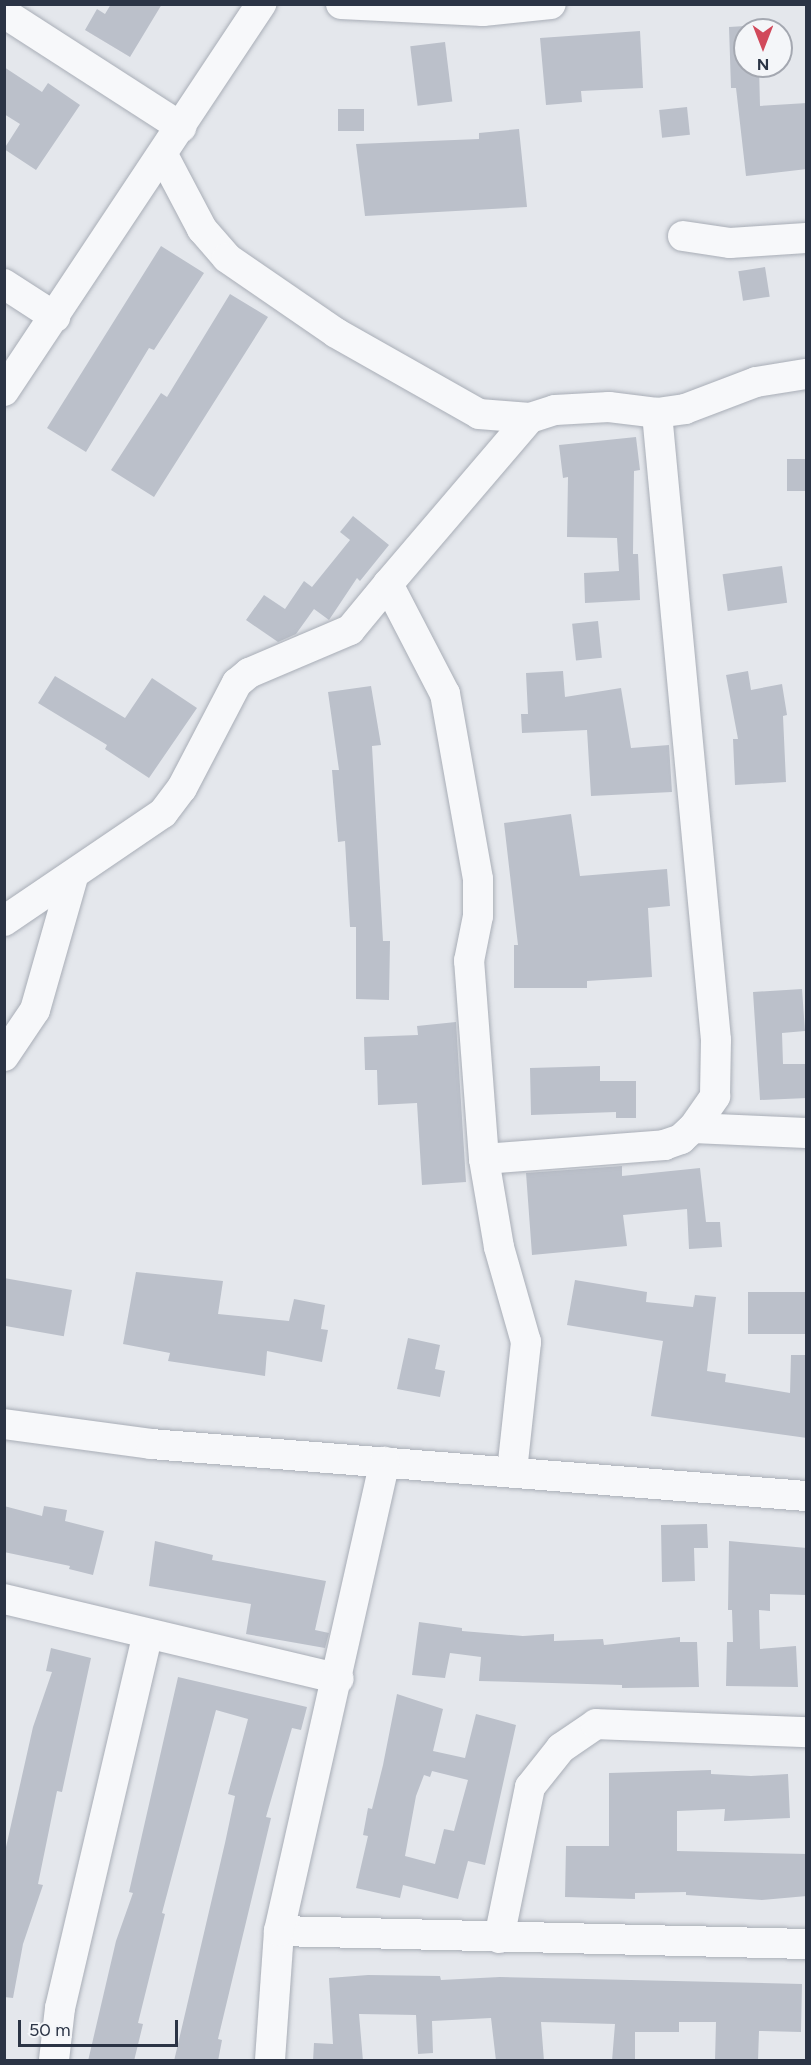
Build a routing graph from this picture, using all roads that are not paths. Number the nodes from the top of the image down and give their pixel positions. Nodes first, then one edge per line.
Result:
1 (261, 4) edge
2 (341, 4) edge
3 (550, 4) edge
4 (4, 13) edge
5 (181, 127) junction
6 (162, 155) junction
7 (683, 236) dead end
8 (807, 238) edge
9 (4, 284) edge
10 (55, 317) junction
11 (807, 374) edge
12 (4, 391) edge
13 (657, 413) junction
14 (530, 418) junction
15 (388, 584) junction
16 (73, 877) junction
17 (4, 921) edge
18 (4, 1056) edge
19 (693, 1128) junction
20 (807, 1133) edge
21 (484, 1158) junction
22 (4, 1424) edge
23 (385, 1462) junction
24 (512, 1471) junction
25 (807, 1496) edge
26 (4, 1599) edge
27 (148, 1634) junction
28 (339, 1679) junction
29 (807, 1732) edge
30 (279, 1931) junction
31 (499, 1938) junction
32 (807, 1944) edge
33 (54, 2061) edge
34 (270, 2061) edge

1 - 5 street
2 - 3 street
4 - 5 street
5 - 6 street
6 - 10 street
6 - 14 street
7 - 8 street
9 - 10 street
10 - 12 street
11 - 13 street
13 - 14 street
13 - 19 street
14 - 15 street
15 - 16 street
15 - 21 street
16 - 17 street
16 - 18 street
19 - 20 street
19 - 21 street
21 - 24 street
22 - 23 street
23 - 24 street
23 - 28 street
24 - 25 street
26 - 27 street
27 - 28 street
27 - 33 street
28 - 30 street
29 - 31 street
30 - 31 street
30 - 34 street
31 - 32 street

